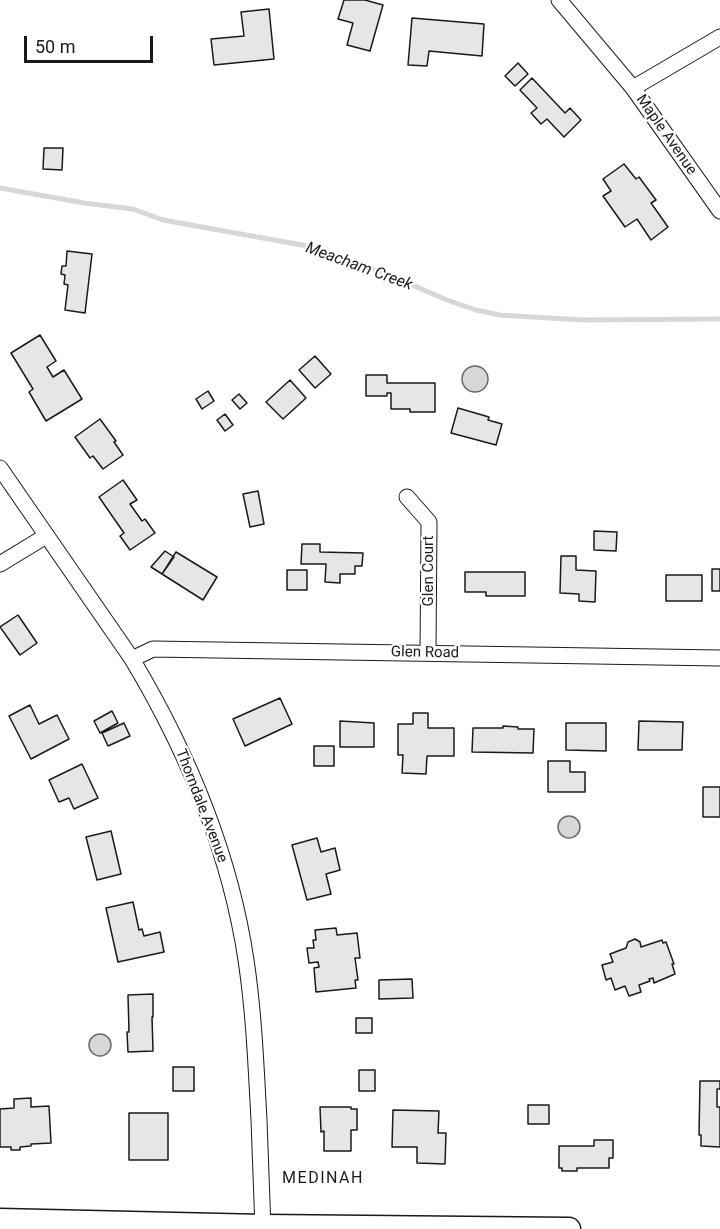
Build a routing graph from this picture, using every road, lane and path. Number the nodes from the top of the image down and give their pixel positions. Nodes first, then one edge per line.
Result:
1 (559, 0) edge
2 (720, 37) edge
3 (633, 88) junction
4 (720, 211) edge
5 (0, 468) edge
6 (407, 497) dead end
7 (46, 536) junction
8 (0, 564) edge
9 (428, 653) junction
10 (720, 658) edge
11 (132, 659) junction
12 (0, 1220) edge
13 (263, 1227) edge
14 (569, 1229) edge

1 - 3 street, Maple Avenue
2 - 3 street
3 - 4 street, Maple Avenue
5 - 7 street, Thorndale Avenue
6 - 9 street, Glen Court
7 - 8 street
7 - 11 street, Thorndale Avenue
9 - 10 street, Glen Road
9 - 11 street, Glen Road
11 - 13 street, Thorndale Avenue
12 - 13 main road
13 - 14 main road

